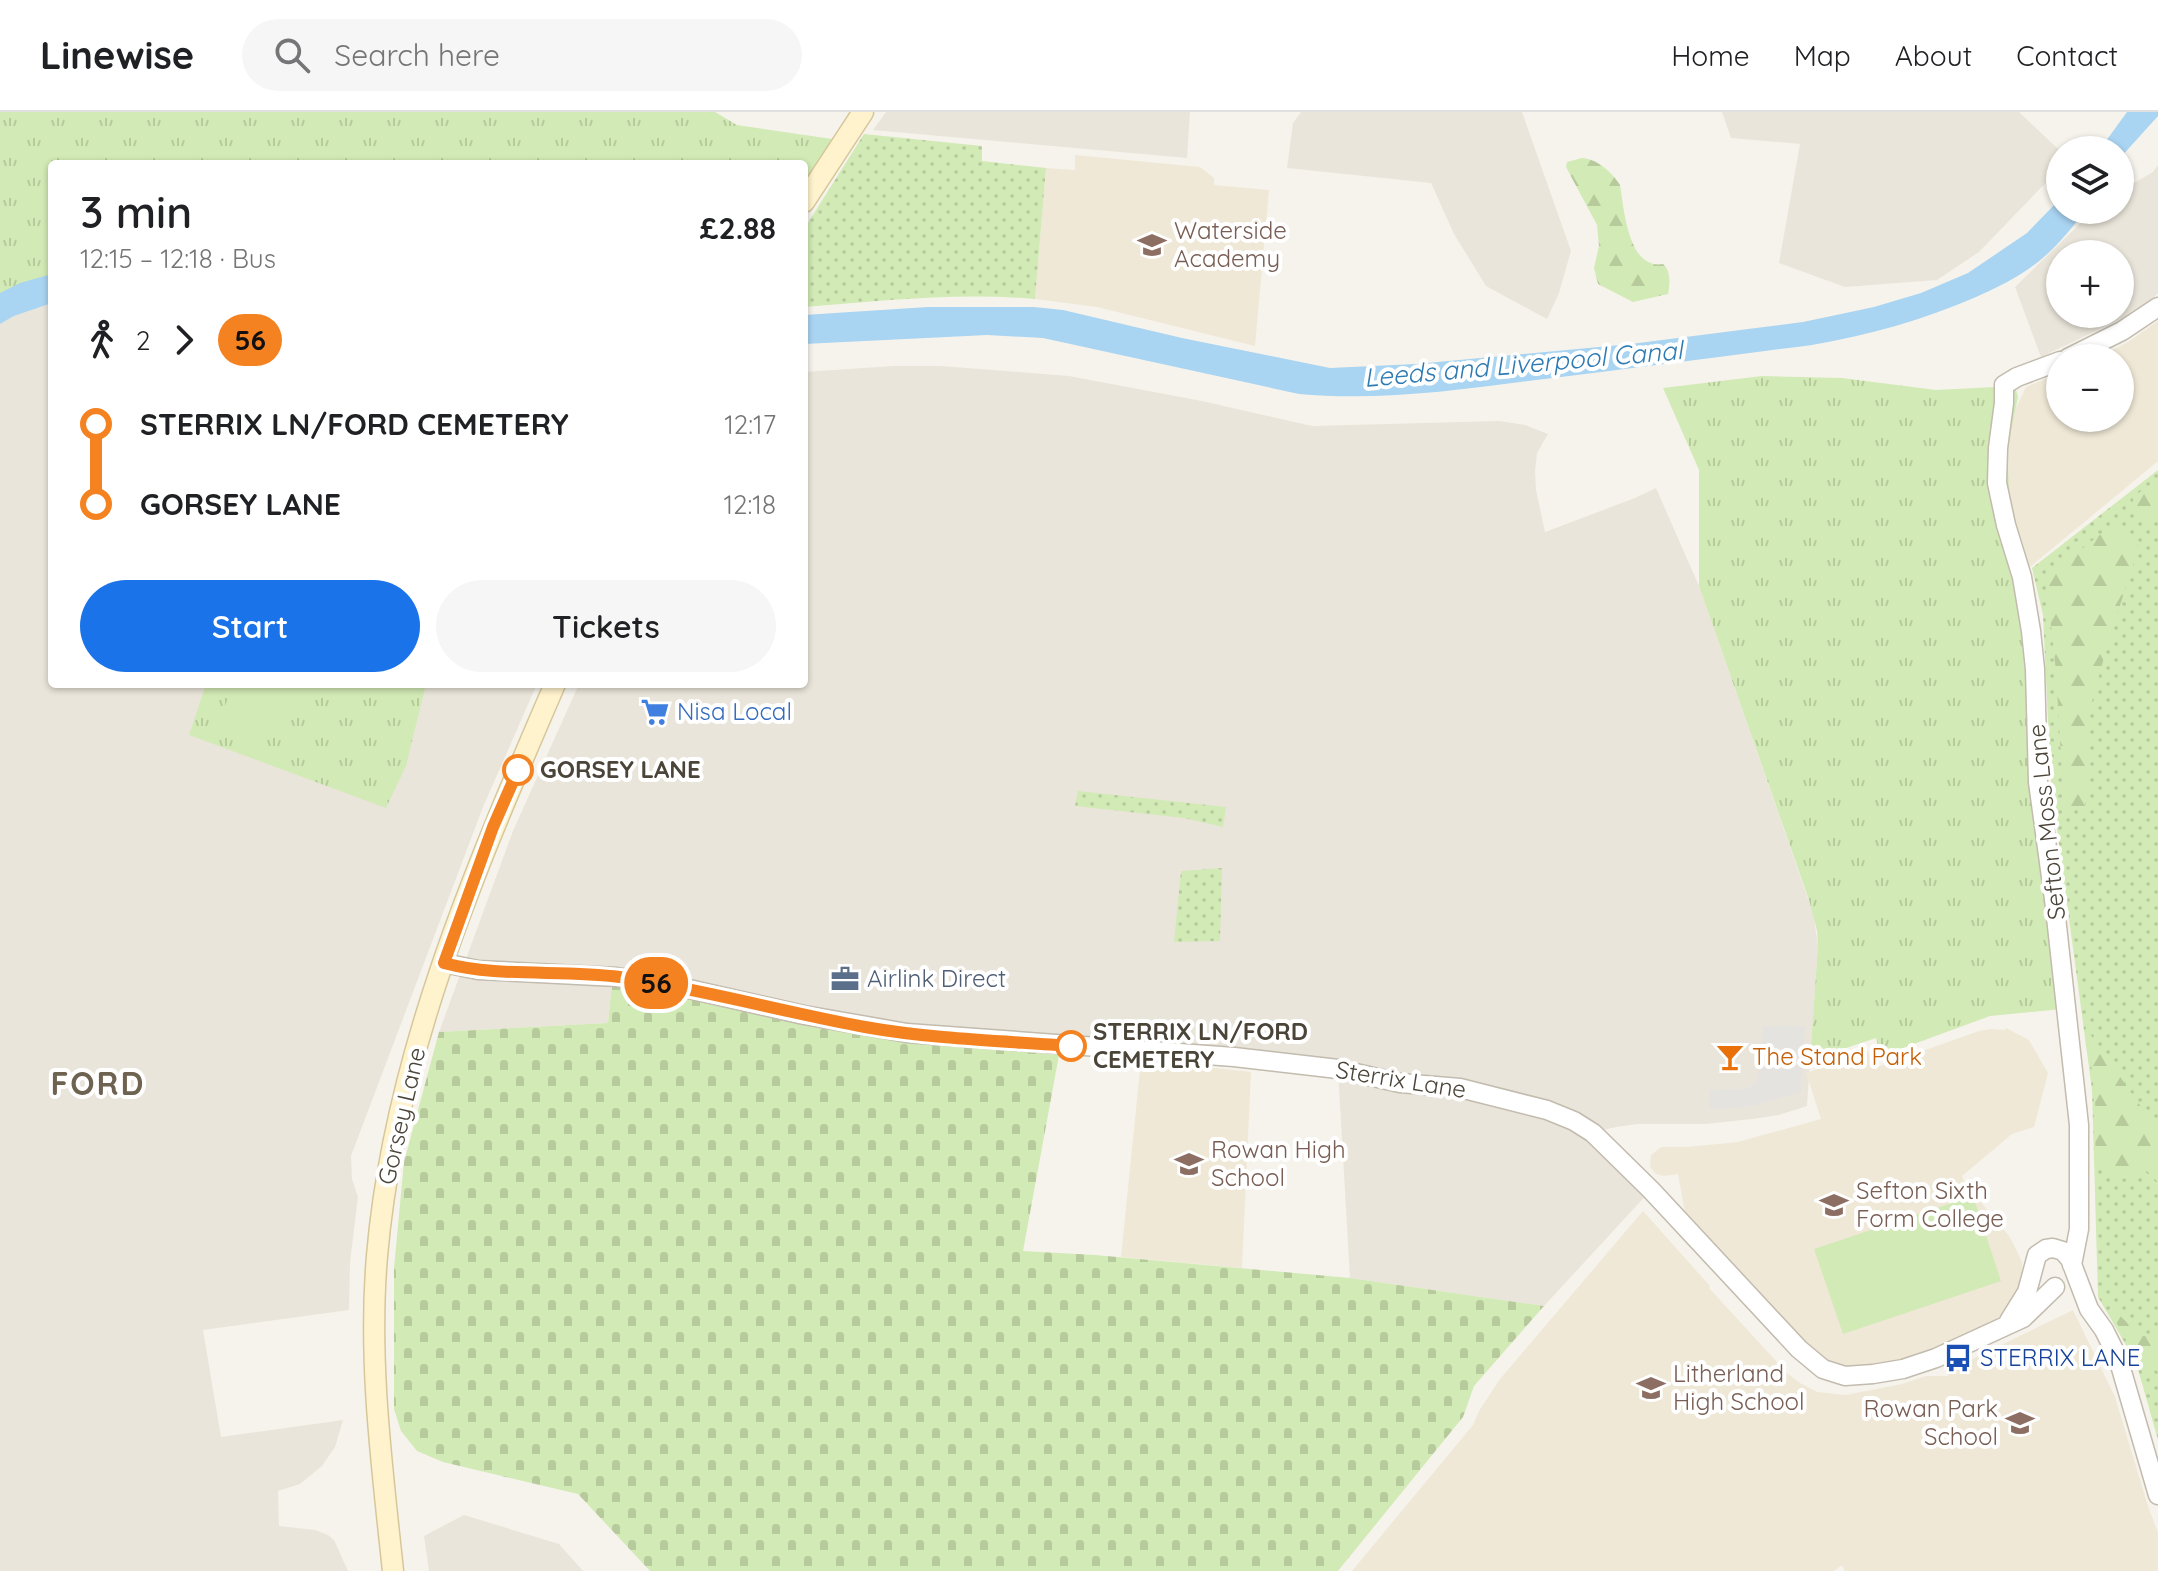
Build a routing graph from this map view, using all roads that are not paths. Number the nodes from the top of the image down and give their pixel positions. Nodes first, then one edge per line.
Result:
1 (863, 112) edge
2 (808, 196) edge
3 (2158, 307) edge
4 (2096, 344) edge
5 (2046, 366) edge
6 (553, 688) edge
7 (444, 963) junction
8 (2077, 1214) junction
9 (2053, 1248) junction
10 (2072, 1266) junction
11 (2033, 1269) junction
12 (2056, 1286) junction
13 (2089, 1309) junction
14 (2007, 1324) junction
15 (2158, 1495) edge
16 (393, 1571) edge

1 - 2 main road
3 - 4 street
5 - 8 street, Sefton Moss Lane
6 - 7 main road, Gorsey Lane
7 - 14 street, Sterrix Lane
7 - 16 main road, Gorsey Lane
8 - 9 street
8 - 10 street, Sefton Moss Lane
9 - 10 street
9 - 11 street
10 - 12 street
10 - 13 street
11 - 12 street
11 - 14 street
12 - 13 street
12 - 14 street, Sterrix Lane
13 - 15 street

